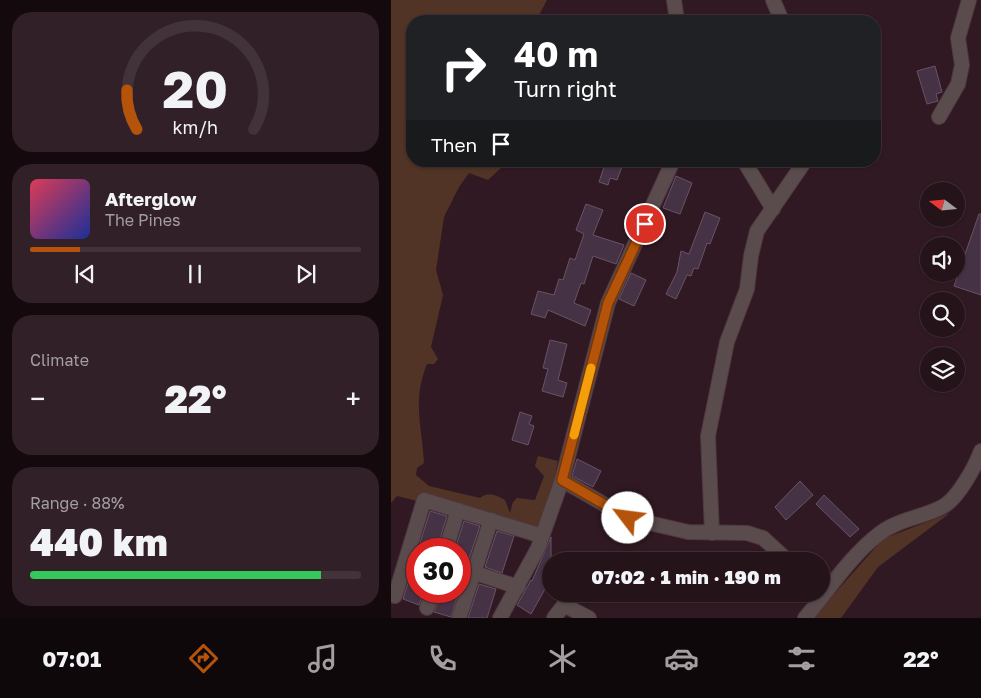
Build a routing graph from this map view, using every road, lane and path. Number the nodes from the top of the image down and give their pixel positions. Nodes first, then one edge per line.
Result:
1 (675, 0) edge
2 (773, 0) edge
3 (969, 0) edge
4 (676, 15) edge
5 (779, 15) edge
6 (939, 117) dead end
7 (670, 167) edge
8 (748, 167) edge
9 (801, 167) edge
10 (773, 209) junction
11 (981, 451) edge
12 (562, 480) junction
13 (458, 510) junction
14 (491, 520) junction
15 (711, 533) junction
16 (542, 536) junction
17 (416, 538) edge
18 (449, 538) edge
19 (778, 552) edge
20 (406, 570) edge
21 (471, 572) edge
22 (474, 573) junction
23 (830, 586) edge
24 (518, 587) junction
25 (395, 596) dead end
26 (817, 602) edge
27 (429, 603) edge
28 (427, 608) dead end
29 (459, 618) edge
30 (500, 618) edge
31 (554, 618) edge
32 (589, 618) edge
33 (805, 618) edge

1 - 4 street
2 - 5 street
3 - 6 street
7 - 12 street
8 - 10 street
9 - 10 street
10 - 15 street
11 - 23 street
12 - 15 street
12 - 16 street
13 - 14 street
13 - 17 street
13 - 18 street
14 - 16 street
14 - 22 street
15 - 19 street
16 - 24 street
20 - 25 street
21 - 22 street
22 - 24 street
22 - 29 street
24 - 30 street
26 - 33 street
27 - 28 street
31 - 32 street

